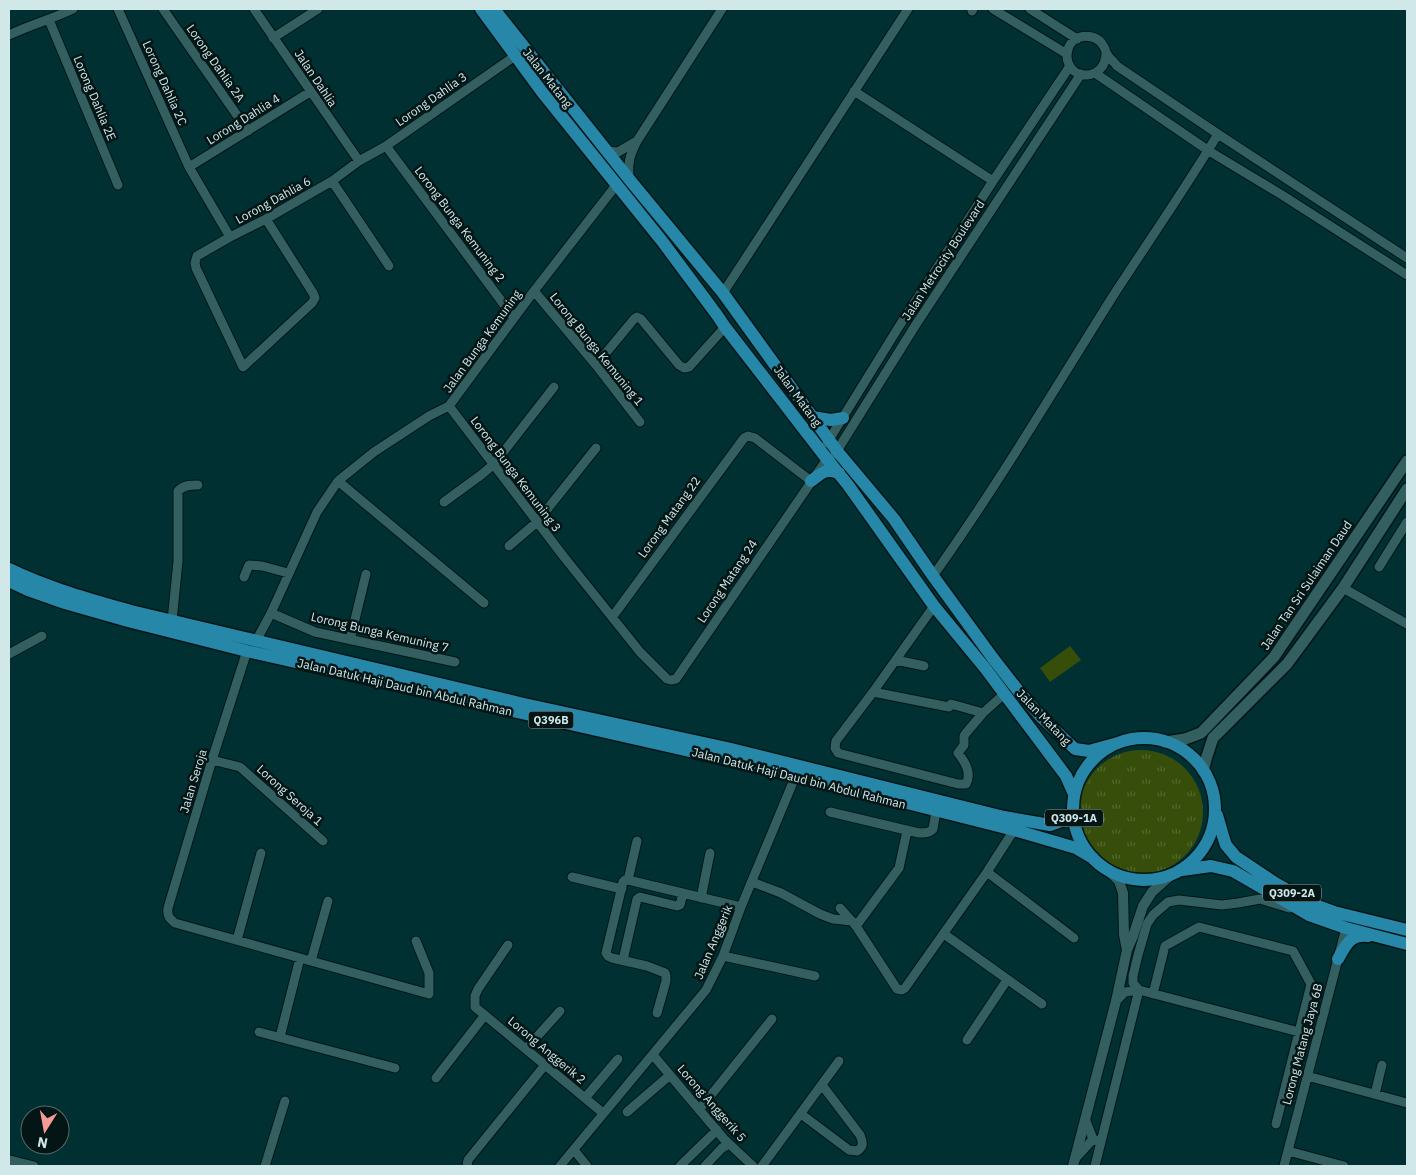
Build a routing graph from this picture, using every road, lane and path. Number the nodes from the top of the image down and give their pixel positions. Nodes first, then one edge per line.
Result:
1 (73, 9) edge
2 (118, 9) edge
3 (163, 9) edge
4 (254, 9) edge
5 (318, 9) edge
6 (481, 9) edge
7 (494, 9) edge
8 (722, 9) edge
9 (908, 9) edge
10 (993, 9) edge
11 (1030, 9) edge
12 (49, 20) junction
13 (9, 35) edge
14 (274, 38) junction
15 (1077, 39) junction
16 (1067, 54) junction
17 (1106, 54) junction
18 (516, 56) junction
19 (1070, 66) junction
20 (1095, 73) junction
21 (1081, 74) junction
22 (854, 91) junction
23 (310, 92) junction
24 (248, 131) junction
25 (1218, 134) junction
26 (637, 141) junction
27 (386, 146) junction
28 (1209, 150) junction
29 (606, 151) junction
30 (359, 162) junction
31 (190, 167) junction
32 (629, 179) junction
33 (332, 181) junction
34 (993, 181) junction
35 (616, 184) junction
36 (118, 185) dead end
37 (266, 219) junction
38 (230, 237) junction
39 (1407, 258) edge
40 (389, 266) dead end
41 (1407, 276) edge
42 (534, 291) junction
43 (724, 293) junction
44 (514, 318) junction
45 (725, 327) junction
46 (882, 353) junction
47 (893, 360) junction
48 (596, 365) junction
49 (554, 387) dead end
50 (449, 406) junction
51 (812, 417) junction
52 (843, 418) junction
53 (640, 422) dead end
54 (829, 440) junction
55 (596, 448) dead end
56 (828, 456) junction
57 (1407, 460) edge
58 (494, 464) junction
59 (839, 473) junction
60 (338, 481) junction
61 (811, 481) junction
62 (198, 485) dead end
63 (1407, 489) edge
64 (444, 502) dead end
65 (537, 522) junction
66 (1407, 522) edge
67 (509, 546) dead end
68 (1379, 567) dead end
69 (9, 570) edge
70 (288, 573) junction
71 (366, 574) dead end
72 (933, 576) junction
73 (244, 577) dead end
74 (9, 581) edge
75 (1344, 588) junction
76 (484, 603) dead end
77 (934, 606) junction
78 (271, 613) junction
79 (612, 616) junction
80 (172, 621) junction
81 (1407, 624) edge
82 (42, 636) dead end
83 (350, 640) junction
84 (256, 641) junction
85 (247, 651) junction
86 (640, 652) joint
87 (9, 654) edge
88 (896, 660) junction
89 (455, 662) dead end
90 (924, 666) dead end
91 (873, 692) junction
92 (1004, 694) junction
93 (983, 713) junction
94 (1165, 742) junction
95 (1118, 743) junction
96 (212, 760) junction
97 (1204, 771) junction
98 (796, 775) junction
99 (1074, 794) junction
100 (1215, 807) junction
101 (936, 811) junction
102 (830, 812) dead end
103 (1073, 812) junction
104 (907, 830) junction
105 (1014, 830) junction
106 (323, 841) dead end
107 (637, 841) dead end
108 (261, 853) dead end
109 (710, 853) dead end
110 (1093, 858) junction
111 (1107, 869) junction
112 (987, 872) junction
113 (1175, 872) junction
114 (572, 877) dead end
115 (628, 880) junction
116 (752, 882) junction
117 (1275, 884) junction
118 (622, 889) junction
119 (683, 893) junction
120 (701, 898) junction
121 (328, 901) dead end
122 (741, 907) junction
123 (840, 908) dead end
124 (1314, 917) junction
125 (854, 924) junction
126 (1346, 928) junction
127 (1407, 930) edge
128 (944, 934) junction
129 (1074, 938) dead end
130 (1385, 938) junction
131 (237, 940) junction
132 (416, 941) dead end
133 (1407, 944) edge
134 (508, 945) dead end
135 (1127, 950) junction
136 (723, 956) junction
137 (300, 958) junction
138 (1338, 959) junction
139 (623, 960) junction
140 (311, 961) junction
141 (815, 976) dead end
142 (1007, 980) junction
143 (1139, 990) junction
144 (1153, 994) junction
145 (1116, 1001) junction
146 (1042, 1004) dead end
147 (560, 1010) dead end
148 (657, 1013) dead end
149 (485, 1015) junction
150 (772, 1019) dead end
151 (259, 1032) dead end
152 (1299, 1032) junction
153 (280, 1037) junction
154 (967, 1040) dead end
155 (526, 1049) junction
156 (653, 1055) junction
157 (618, 1059) dead end
158 (839, 1061) dead end
159 (545, 1064) junction
160 (1382, 1064) dead end
161 (395, 1068) dead end
162 (670, 1075) junction
163 (1307, 1076) junction
164 (436, 1078) dead end
165 (822, 1085) junction
166 (1375, 1094) junction
167 (585, 1098) junction
168 (285, 1101) dead end
169 (1281, 1103) junction
170 (1407, 1103) edge
171 (1298, 1108) junction
172 (699, 1110) junction
173 (627, 1112) dead end
174 (603, 1113) junction
175 (801, 1114) junction
176 (1085, 1119) junction
177 (1276, 1124) dead end
178 (717, 1130) junction
179 (1097, 1141) junction
180 (728, 1144) junction
181 (574, 1150) junction
182 (1288, 1151) junction
183 (9, 1161) edge
184 (1074, 1163) edge
185 (34, 1166) edge
186 (266, 1166) edge
187 (467, 1166) edge
188 (560, 1166) edge
189 (587, 1166) edge
190 (680, 1166) edge
191 (705, 1166) edge
192 (753, 1166) edge
193 (762, 1166) edge
194 (1095, 1166) edge
195 (1284, 1166) edge
196 (1344, 1166) edge

1 - 12 street
2 - 31 street, Lorong Dahlia 2C
3 - 24 street, Lorong Dahlia 2A
4 - 14 street, Jalan Dahlia
5 - 14 street
6 - 18 main road, Jalan Matang
7 - 29 main road, Jalan Matang
8 - 26 street
9 - 22 street
10 - 16 street
11 - 15 street
12 - 13 street
12 - 36 street, Lorong Dahlia 2E
14 - 23 street, Jalan Dahlia
15 - 16 street
15 - 17 street
16 - 19 street
17 - 20 street
17 - 25 street
18 - 27 street, Lorong Dahlia 3
18 - 35 main road, Jalan Matang
19 - 21 street
19 - 34 street, Jalan Metrocity Boulevard
20 - 21 street
20 - 28 street
21 - 47 street, Jalan Metrocity Boulevard
22 - 34 street
22 - 43 street
23 - 24 street, Lorong Dahlia 4
23 - 30 street, Jalan Dahlia
24 - 31 street, Lorong Dahlia 4
25 - 28 street
25 - 39 street
26 - 29 street
26 - 32 street
27 - 30 street, Lorong Dahlia 3
27 - 44 street, Lorong Bunga Kemuning 2
28 - 41 street
28 - 72 street
29 - 32 main road, Jalan Matang
30 - 33 street, Lorong Dahlia 6
31 - 38 street, Lorong Dahlia 2C
32 - 43 main road, Jalan Matang
33 - 37 street, Lorong Dahlia 6
33 - 40 street
34 - 46 street, Jalan Metrocity Boulevard
35 - 42 street, Jalan Bunga Kemuning
35 - 45 main road, Jalan Matang
37 - 38 street, Lorong Dahlia 6
37 - 38 street, Lorong Dahlia 6
42 - 44 street, Jalan Bunga Kemuning
42 - 48 street, Lorong Bunga Kemuning 1
43 - 51 main road, Jalan Matang
44 - 50 street, Jalan Bunga Kemuning
45 - 48 street
45 - 56 main road, Jalan Matang
46 - 47 street
46 - 52 street, Jalan Metrocity Boulevard
47 - 56 street, Jalan Metrocity Boulevard
48 - 53 street, Lorong Bunga Kemuning 1
49 - 58 street
50 - 58 street, Lorong Bunga Kemuning 3
50 - 60 street, Jalan Bunga Kemuning
51 - 52 main road
51 - 54 main road, Jalan Matang
52 - 54 street, Jalan Metrocity Boulevard
54 - 56 main road, Jalan Matang
55 - 65 street
56 - 59 main road, Jalan Matang
56 - 61 street, Lorong Matang 24
56 - 72 main road, Jalan Matang
57 - 94 main road, Jalan Tan Sri Sulaiman Daud
58 - 64 street
58 - 65 street, Lorong Bunga Kemuning 3
59 - 61 main road
59 - 77 main road, Jalan Matang
60 - 70 street, Jalan Bunga Kemuning
60 - 76 street
61 - 79 street, Lorong Matang 22
61 - 86 street, Lorong Matang 24
62 - 80 street
63 - 75 main road
65 - 67 street
65 - 79 street, Lorong Bunga Kemuning 3
66 - 68 street
69 - 80 main road, Jalan Datuk Haji Daud bin Abdul Rahman
70 - 73 street
70 - 78 street, Jalan Bunga Kemuning
71 - 83 street
72 - 95 main road, Jalan Matang
74 - 85 main road, Jalan Datuk Haji Daud bin Abdul Rahman / Q396B
75 - 81 street
75 - 97 main road
77 - 88 street
77 - 92 main road, Jalan Matang
78 - 83 street, Lorong Bunga Kemuning 7
78 - 84 street, Jalan Bunga Kemuning
79 - 86 street, Lorong Bunga Kemuning 3
80 - 84 main road, Jalan Datuk Haji Daud bin Abdul Rahman
82 - 87 street
83 - 89 street, Lorong Bunga Kemuning 7
84 - 103 main road, Jalan Datuk Haji Daud bin Abdul Rahman
85 - 96 street, Jalan Seroja
85 - 98 main road, Jalan Datuk Haji Daud bin Abdul Rahman / Q396B
88 - 90 street
88 - 91 street
91 - 93 street
91 - 93 street
92 - 93 street
92 - 99 main road, Jalan Matang
94 - 95 main road, Q309-1A
94 - 97 main road, Q309-1A
95 - 99 main road, Q309-1A
96 - 106 street, Lorong Seroja 1
96 - 131 street, Jalan Seroja
97 - 100 main road, Q309-1A
98 - 101 main road, Jalan Datuk Haji Daud bin Abdul Rahman / Q396B
98 - 116 street, Jalan Anggerik
99 - 103 main road, Q309-1A
100 - 113 main road, Q309-1A
100 - 117 main road, Q309-2A
101 - 104 street
101 - 105 main road, Jalan Datuk Haji Daud bin Abdul Rahman / Q396B
102 - 104 street
103 - 110 main road, Q309-1A
104 - 125 street
105 - 110 main road, Jalan Datuk Haji Daud bin Abdul Rahman / Q396B
105 - 112 street
107 - 115 street
108 - 131 street
109 - 120 street
110 - 111 main road, Q309-1A
111 - 113 main road, Q309-1A
111 - 135 street
112 - 128 street
112 - 129 street
113 - 124 main road
113 - 135 street
114 - 118 street
115 - 118 street
115 - 119 street
116 - 122 street, Jalan Anggerik
116 - 125 street
117 - 126 main road
117 - 127 main road, Q309-2A
118 - 139 street
119 - 120 street
119 - 139 street
120 - 122 street
121 - 140 street
122 - 136 street, Jalan Anggerik
123 - 125 street
124 - 126 main road
124 - 138 street
124 - 143 street
125 - 128 street
126 - 130 main road
126 - 138 street, Lorong Matang Jaya 6B
128 - 142 street
130 - 133 main road
130 - 138 main road
131 - 137 street
132 - 140 street
134 - 149 street, Lorong Anggerik 2
135 - 145 street
136 - 141 street
136 - 156 street, Jalan Anggerik
137 - 140 street
137 - 153 street
138 - 163 street, Lorong Matang Jaya 6B
139 - 148 street
142 - 146 street
142 - 154 street
143 - 144 street
143 - 145 street
143 - 179 street
144 - 152 street
144 - 152 street
145 - 176 street
147 - 155 street
149 - 155 street, Lorong Anggerik 2
149 - 164 street
150 - 172 street
151 - 153 street
152 - 169 street
153 - 161 street
155 - 159 street, Lorong Anggerik 2
156 - 162 street, Lorong Anggerik 5
156 - 174 street, Jalan Anggerik
157 - 167 street
158 - 165 street
159 - 167 street, Lorong Anggerik 2
159 - 187 street
160 - 166 street
162 - 172 street, Lorong Anggerik 5
162 - 173 street
163 - 166 street
163 - 171 street, Lorong Matang Jaya 6B
165 - 175 street
165 - 175 street
166 - 170 street
167 - 174 street, Lorong Anggerik 2
168 - 186 street
169 - 171 street
169 - 177 street
171 - 182 street, Lorong Matang Jaya 6B
172 - 178 street, Lorong Anggerik 5
174 - 181 street, Jalan Anggerik
175 - 193 street
176 - 179 street
176 - 184 street
178 - 180 street, Lorong Anggerik 5
178 - 190 street
179 - 184 street
179 - 194 street
180 - 191 street
180 - 192 street, Lorong Anggerik 5
181 - 188 street, Jalan Anggerik
181 - 189 street
182 - 195 street, Lorong Matang Jaya 6B
182 - 196 street
183 - 185 street

